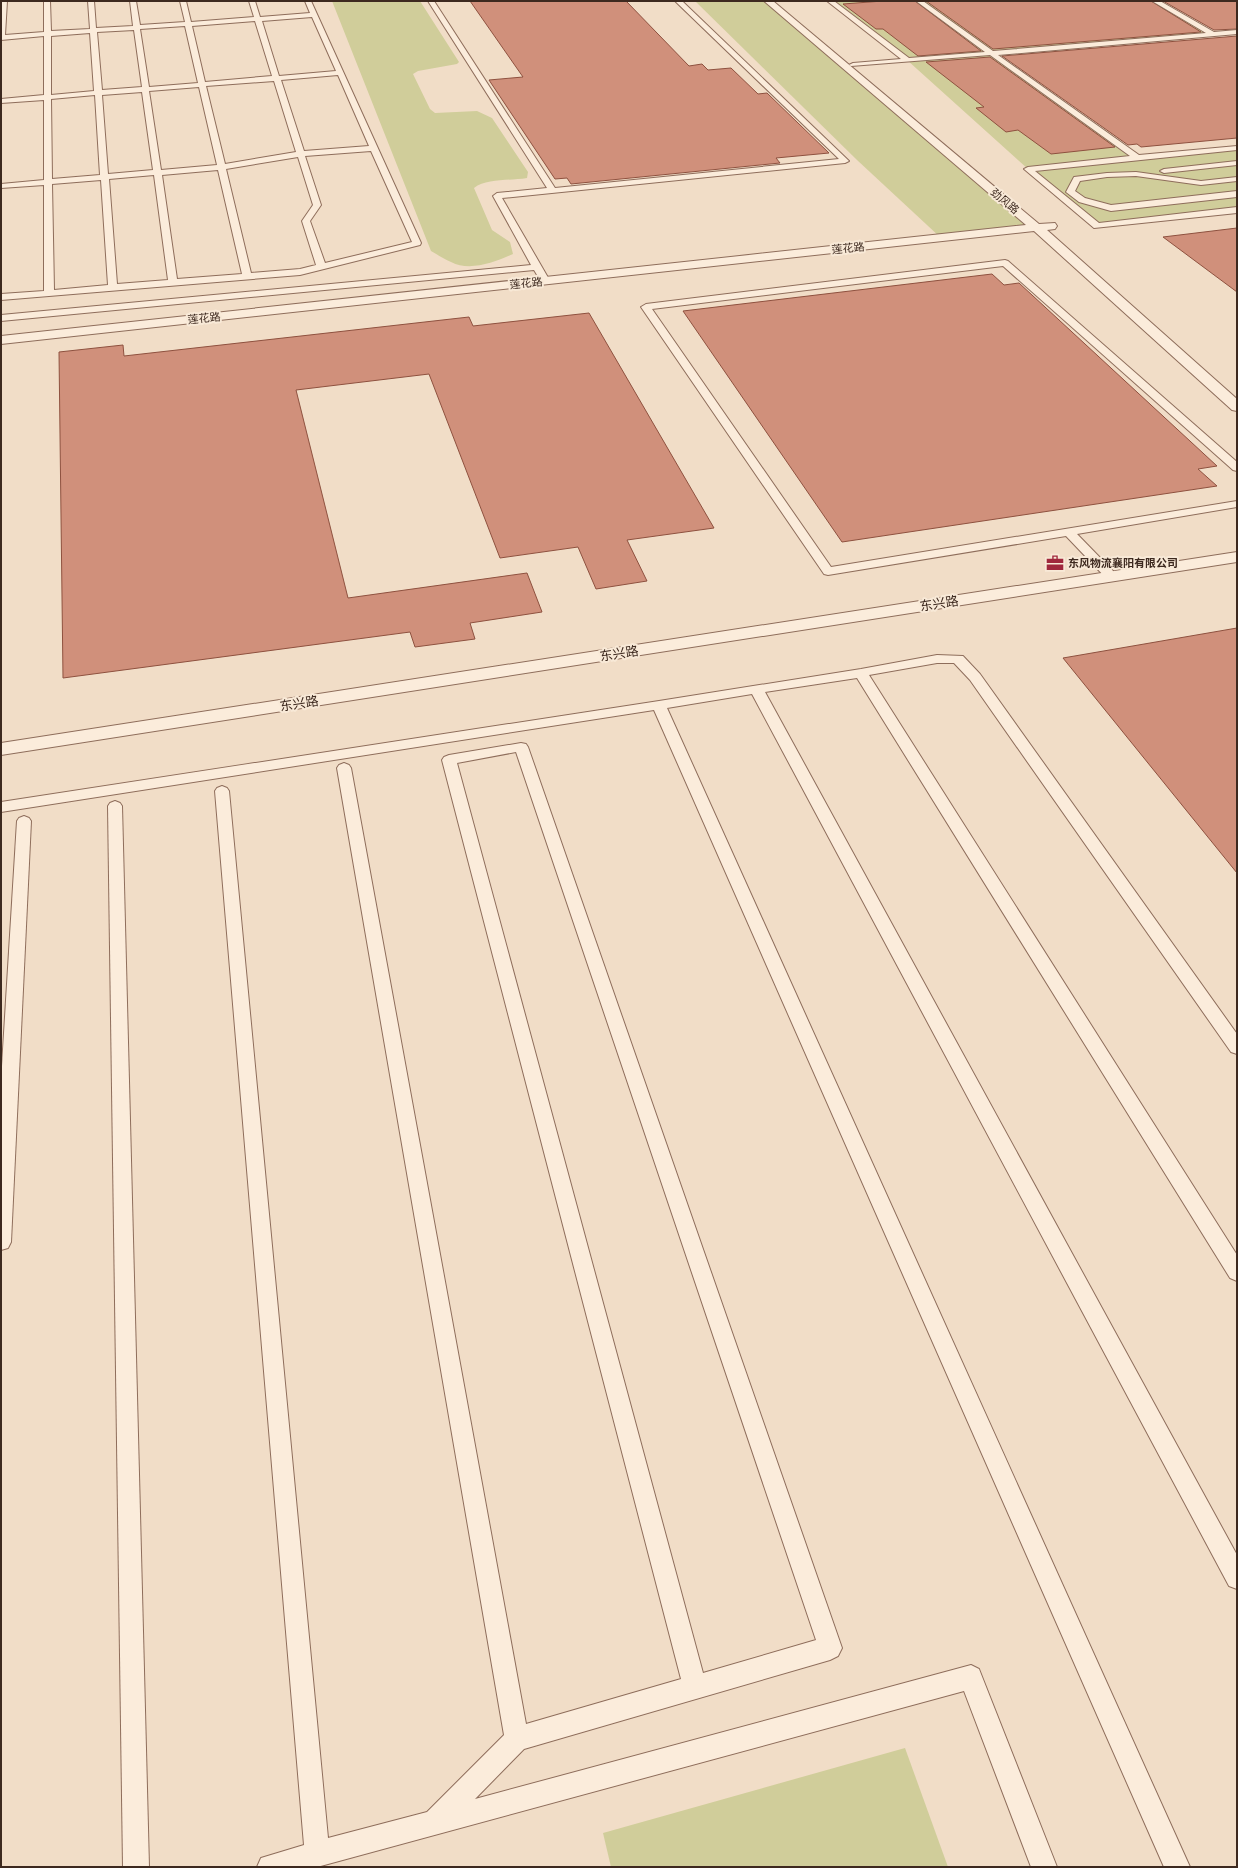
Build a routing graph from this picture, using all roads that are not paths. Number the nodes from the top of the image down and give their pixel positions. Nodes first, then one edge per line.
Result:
1 (4, 1) edge
2 (48, 1) edge
3 (91, 1) edge
4 (133, 1) edge
5 (183, 1) edge
6 (252, 1) edge
7 (308, 1) edge
8 (431, 1) edge
9 (678, 1) edge
10 (768, 1) edge
11 (780, 1) edge
12 (830, 1) edge
13 (919, 1) edge
14 (1155, 1) edge
15 (314, 15) junction
16 (258, 19) junction
17 (188, 24) junction
18 (137, 28) junction
19 (93, 30) junction
20 (1237, 32) edge
21 (48, 34) junction
22 (1213, 34) junction
23 (1, 37) edge
24 (994, 53) junction
25 (907, 60) junction
26 (853, 65) junction
27 (340, 73) junction
28 (277, 78) junction
29 (202, 84) junction
30 (145, 89) junction
31 (98, 93) junction
32 (48, 97) junction
33 (1, 101) edge
34 (374, 148) junction
35 (1237, 148) edge
36 (301, 154) junction
37 (1136, 158) junction
38 (1237, 163) edge
39 (222, 167) junction
40 (157, 172) junction
41 (1136, 174) junction
42 (105, 177) junction
43 (1237, 179) edge
44 (48, 182) junction
45 (1, 186) edge
46 (552, 190) junction
47 (1237, 194) edge
48 (1237, 210) edge
49 (1051, 226) junction
50 (1036, 227) junction
51 (321, 266) junction
52 (538, 267) junction
53 (247, 276) junction
54 (1111, 279) dead end
55 (545, 281) junction
56 (173, 282) junction
57 (114, 288) junction
58 (49, 293) junction
59 (1, 297) edge
60 (1, 318) edge
61 (1, 340) edge
62 (1237, 407) edge
63 (1237, 468) edge
64 (1237, 504) edge
65 (1069, 532) junction
66 (1237, 558) edge
67 (1111, 576) junction
68 (861, 673) junction
69 (756, 689) junction
70 (659, 705) junction
71 (1, 749) edge
72 (344, 768) dead end
73 (222, 791) dead end
74 (115, 806) dead end
75 (1, 807) edge
76 (24, 821) dead end
77 (1237, 1046) edge
78 (1, 1242) edge
79 (1237, 1272) edge
80 (1237, 1578) edge
81 (695, 1688) junction
82 (517, 1739) junction
83 (435, 1822) junction
84 (317, 1854) junction
85 (136, 1867) edge
86 (270, 1867) edge
87 (1044, 1867) edge
88 (1177, 1867) edge

1 - 23 lane
2 - 21 lane
3 - 19 lane
4 - 18 lane
5 - 17 lane
6 - 16 lane
7 - 15 lane
8 - 46 lane
9 - 46 lane
10 - 50 street, 劲风路
11 - 26 street, 劲风路
12 - 25 lane
13 - 24 lane
14 - 22 lane
15 - 16 lane
15 - 27 lane
16 - 17 lane
16 - 28 lane
17 - 18 lane
17 - 29 lane
18 - 19 lane
18 - 30 lane
19 - 21 lane
19 - 31 lane
20 - 22 lane
21 - 23 lane
21 - 32 lane
22 - 24 lane
24 - 25 lane
24 - 37 lane
25 - 26 lane
26 - 49 street, 劲风路
27 - 28 lane
27 - 34 lane
28 - 29 lane
28 - 36 lane
29 - 30 lane
29 - 39 lane
30 - 31 lane
30 - 40 lane
31 - 32 lane
31 - 42 lane
32 - 33 lane
32 - 44 lane
34 - 36 lane
34 - 51 lane
35 - 37 lane
36 - 39 lane
36 - 51 lane
37 - 48 lane
38 - 41 lane
39 - 40 lane
39 - 53 lane
40 - 42 lane
40 - 56 lane
41 - 43 lane
41 - 47 lane
42 - 44 lane
42 - 57 lane
44 - 45 lane
44 - 58 lane
46 - 52 lane
49 - 50 street, 莲花路
49 - 54 street, 劲风路
50 - 55 street, 莲花路
50 - 62 street, 劲风路
51 - 53 lane
52 - 55 lane
52 - 60 lane
53 - 56 lane
55 - 61 street, 莲花路
56 - 57 lane
57 - 58 lane
58 - 59 lane
63 - 65 lane
64 - 65 lane
65 - 67 lane
66 - 67 street, 东兴路
67 - 71 street, 东兴路
68 - 69 lane
68 - 77 lane
68 - 79 lane
69 - 70 lane
69 - 80 lane
70 - 75 lane
70 - 88 lane
72 - 82 lane
73 - 84 lane
74 - 85 lane
76 - 78 lane
81 - 81 lane
81 - 82 lane
82 - 83 lane
83 - 84 lane
83 - 87 lane
84 - 86 lane

